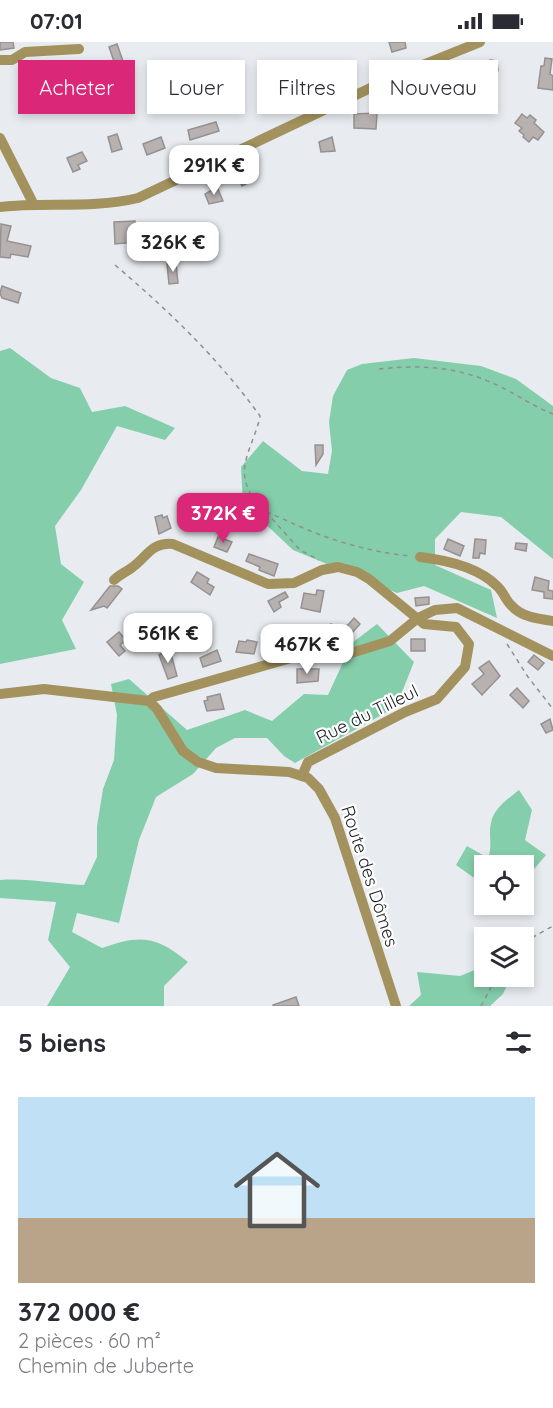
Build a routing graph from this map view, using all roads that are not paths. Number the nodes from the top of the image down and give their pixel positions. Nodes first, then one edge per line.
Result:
1 (480, 42) edge
2 (79, 49) dead end
3 (0, 60) edge
4 (0, 138) edge
5 (33, 203) junction
6 (0, 207) edge
7 (420, 557) road end
8 (114, 580) dead end
9 (418, 618) junction
10 (553, 621) edge
11 (553, 657) edge
12 (0, 694) edge
13 (149, 701) junction
14 (302, 776) junction
15 (396, 1006) edge

1 - 5 street
2 - 3 street
4 - 5 street
5 - 6 street
7 - 10 street
8 - 9 street
9 - 11 street
9 - 13 street
9 - 14 street, Rue du Tilleul
12 - 13 street
13 - 14 street
14 - 15 street, Route des Dômes

